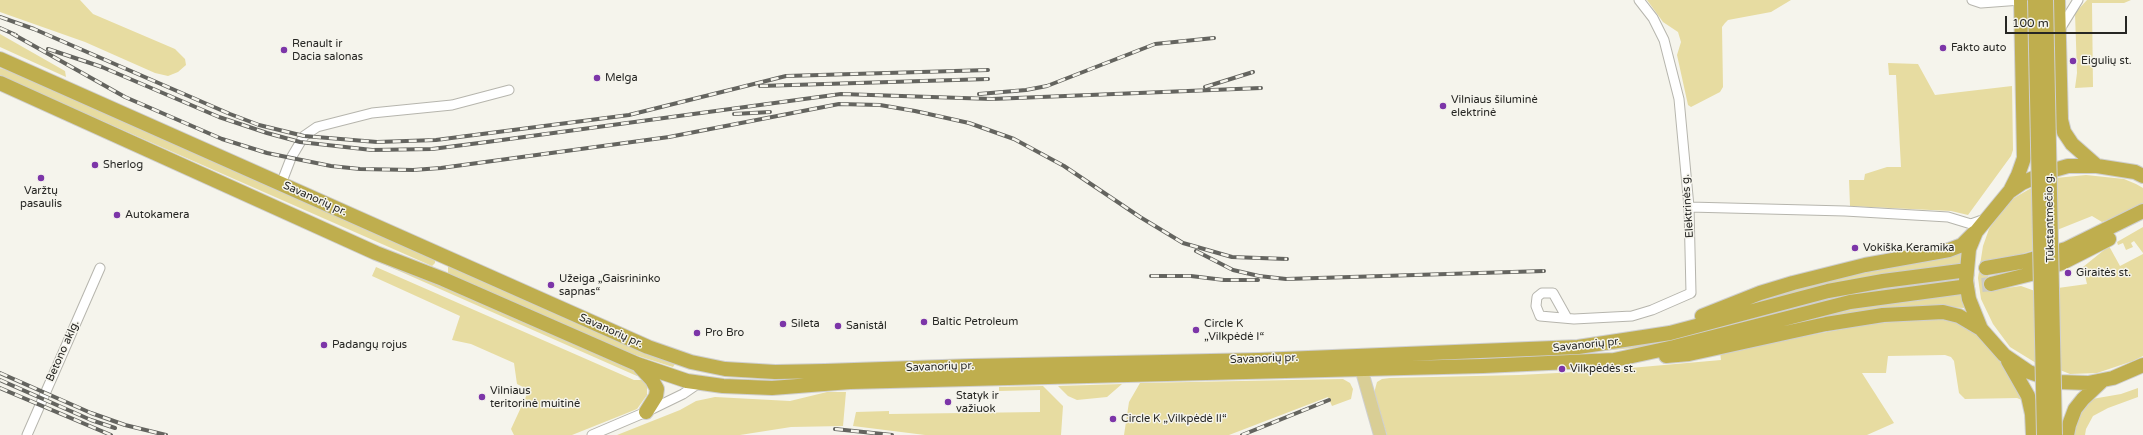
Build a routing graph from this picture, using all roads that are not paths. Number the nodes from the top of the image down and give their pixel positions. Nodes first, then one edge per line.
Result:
1 (1639, 0) edge
2 (1972, 0) edge
3 (2021, 0) edge
4 (2035, 0) edge
5 (2046, 0) edge
6 (2058, 0) edge
7 (2078, 0) edge
8 (2059, 32) junction
9 (0, 59) edge
10 (0, 83) edge
11 (509, 90) dead end
12 (2097, 166) junction
13 (2140, 174) edge
14 (281, 184) junction
15 (2009, 192) junction
16 (1688, 207) junction
17 (2143, 211) edge
18 (1986, 218) junction
19 (2143, 221) edge
20 (1962, 222) junction
21 (1976, 232) junction
22 (1959, 246) junction
23 (448, 258) junction
24 (100, 268) dead end
25 (1986, 268) tunnel mouth
26 (1960, 271) tunnel mouth
27 (443, 279) junction
28 (1991, 284) tunnel mouth
29 (1962, 287) tunnel mouth
30 (1567, 318) dead end
31 (1981, 330) junction
32 (1650, 336) junction
33 (2004, 355) junction
34 (1614, 360) junction
35 (1360, 362) junction
36 (637, 364) junction
37 (710, 366) junction
38 (2141, 367) edge
39 (2102, 381) junction
40 (699, 383) junction
41 (646, 412) junction
42 (27, 435) edge
43 (592, 435) edge
44 (1380, 435) edge
45 (2033, 435) edge
46 (2044, 435) edge
47 (2055, 435) edge
48 (2067, 435) edge

1 - 16 street, Elektrinės g.
2 - 3 street
3 - 15 highway
4 - 46 highway, Tūkstantmečio g., bridge
5 - 47 highway, Tūkstantmečio g., bridge
6 - 8 highway
7 - 8 street
8 - 12 highway
9 - 14 highway, Savanorių pr.
10 - 27 highway, Savanorių pr.
11 - 14 street
12 - 13 highway
12 - 15 highway
14 - 23 highway, Savanorių pr.
15 - 18 highway
16 - 20 street
16 - 30 street, Elektrinės g.
17 - 25 highway
18 - 20 street
18 - 21 highway
19 - 28 highway
20 - 22 street
21 - 22 highway
21 - 31 highway
22 - 32 highway
23 - 27 highway
23 - 37 highway, Savanorių pr.
24 - 42 street, Betono aklg.
26 - 32 highway, Savanorių pr.
27 - 36 highway, Savanorių pr.
29 - 34 highway, Savanorių pr.
31 - 33 highway
31 - 34 highway
32 - 35 highway, Savanorių pr.
33 - 39 highway
33 - 45 highway
34 - 35 highway, Savanorių pr.
35 - 37 highway, Savanorių pr.
35 - 40 highway, Savanorių pr.
35 - 44 main road
36 - 40 highway, Savanorių pr.
36 - 41 highway
37 - 40 highway
38 - 39 highway
39 - 48 highway
40 - 41 street
41 - 43 street

